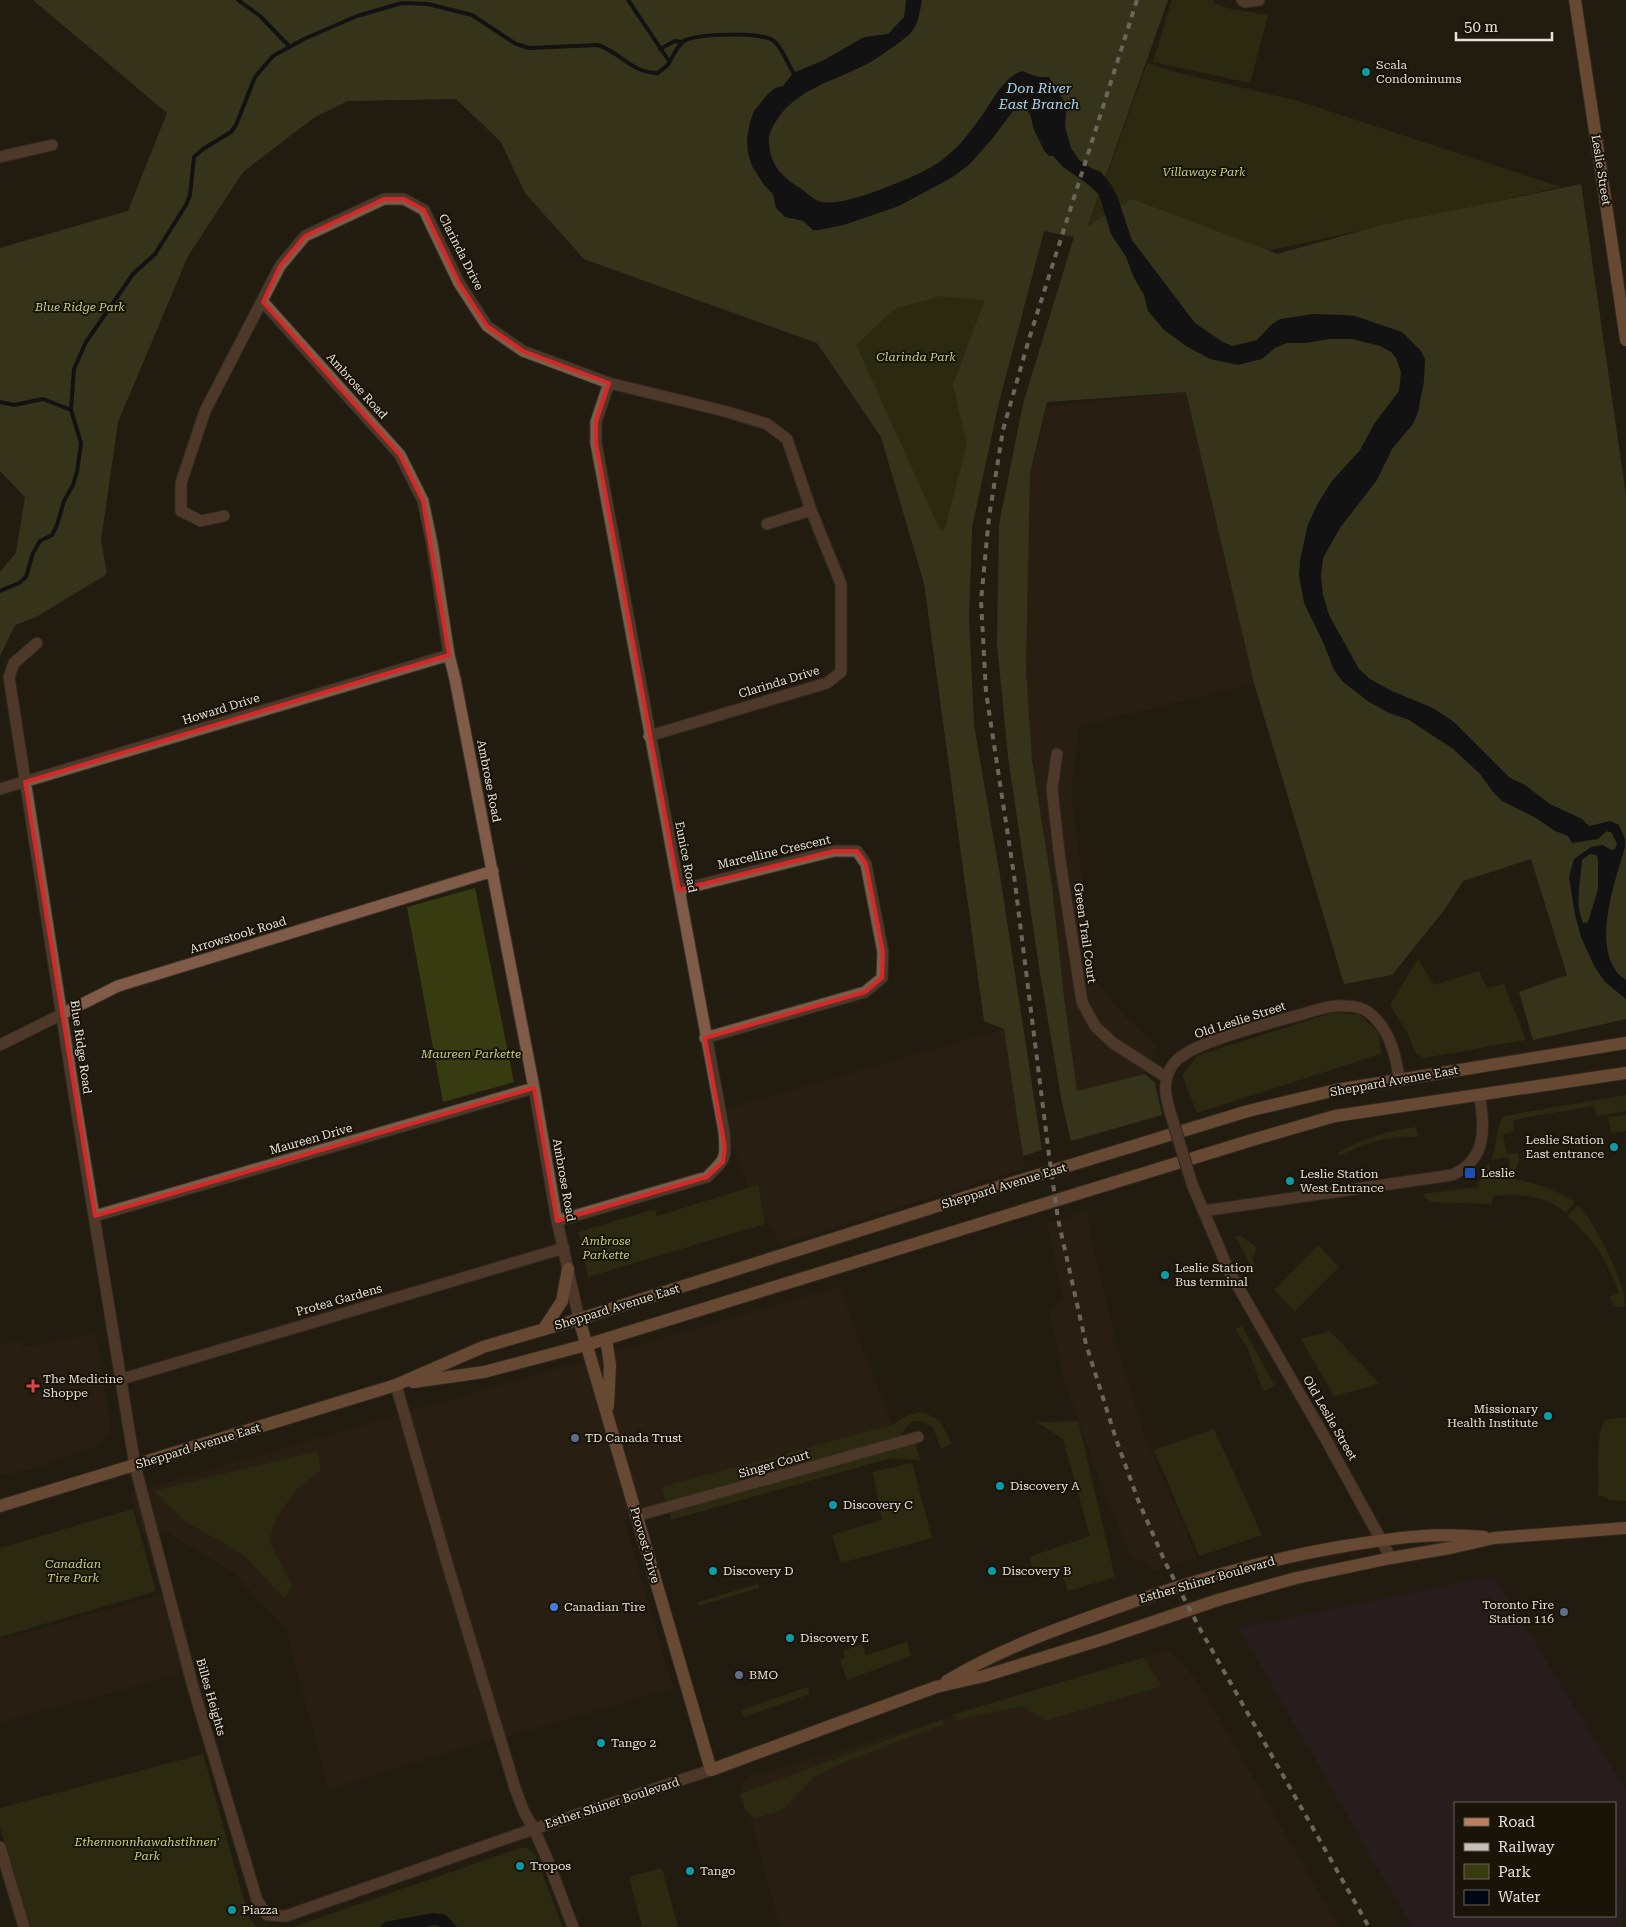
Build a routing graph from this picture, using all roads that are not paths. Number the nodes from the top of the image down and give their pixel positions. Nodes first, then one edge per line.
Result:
1 (1259, 0) edge
2 (1575, 0) edge
3 (1243, 1) edge
4 (52, 145) dead end
5 (0, 157) edge
6 (263, 302) junction
7 (1626, 340) edge
8 (609, 383) junction
9 (811, 510) junction
10 (224, 516) dead end
11 (767, 524) dead end
12 (37, 643) dead end
13 (449, 655) junction
14 (649, 736) junction
15 (1057, 754) dead end
16 (26, 782) junction
17 (0, 789) edge
18 (493, 871) junction
19 (679, 890) junction
20 (63, 1014) junction
21 (705, 1038) junction
22 (1626, 1043) edge
23 (0, 1045) edge
24 (1626, 1073) edge
25 (1166, 1077) junction
26 (1399, 1079) junction
27 (534, 1088) junction
28 (1480, 1096) junction
29 (1203, 1212) junction
30 (95, 1216) junction
31 (557, 1220) junction
32 (564, 1248) junction
33 (568, 1269) junction
34 (579, 1320) junction
35 (543, 1330) junction
36 (606, 1339) junction
37 (586, 1345) junction
38 (122, 1379) junction
39 (396, 1385) junction
40 (608, 1418) junction
41 (918, 1437) dead end
42 (135, 1466) junction
43 (0, 1506) edge
44 (636, 1516) junction
45 (1626, 1528) edge
46 (1494, 1538) junction
47 (1382, 1539) junction
48 (1391, 1558) junction
49 (936, 1687) junction
50 (711, 1770) junction
51 (534, 1829) junction
52 (0, 1847) edge
53 (286, 1916) joint
54 (24, 1927) edge
55 (573, 1927) edge

1 - 3 street
2 - 7 main road, Leslie Street
4 - 5 street
6 - 8 street, Clarinda Drive
6 - 10 street, Clarinda Drive
6 - 13 street, Ambrose Road
8 - 9 street, Clarinda Drive
8 - 14 street, Eunice Road
9 - 11 street
9 - 14 street, Clarinda Drive
12 - 16 street, Blue Ridge Road
13 - 16 street, Howard Drive
13 - 18 street, Ambrose Road
14 - 19 street, Eunice Road
15 - 25 street, Green Trail Court
16 - 17 street, Howard Drive
16 - 20 street, Blue Ridge Road
18 - 20 street, Arrowstook Road
18 - 27 street, Ambrose Road
19 - 21 street, Eunice Road
19 - 21 street, Marcelline Crescent
20 - 23 street, Arrowstook Road
20 - 30 street, Blue Ridge Road
21 - 31 street, Eunice Road
22 - 26 main road, Sheppard Avenue East
24 - 28 main road, Sheppard Avenue East
25 - 26 street, Old Leslie Street
25 - 29 street, Old Leslie Street, bridge
26 - 34 main road, Sheppard Avenue East
27 - 30 street, Maureen Drive
27 - 31 street, Ambrose Road
28 - 29 street
28 - 36 main road, Sheppard Avenue East
29 - 47 street, Old Leslie Street
30 - 38 street, Blue Ridge Road
31 - 32 street, Ambrose Road
32 - 33 street, Ambrose Road
32 - 38 street, Protea Gardens
33 - 34 street, Ambrose Road
33 - 35 main road
34 - 35 main road, Sheppard Avenue East
34 - 37 main road, Provost Drive
35 - 39 main road, Sheppard Avenue East
36 - 37 main road, Sheppard Avenue East
36 - 40 main road
37 - 39 main road, Sheppard Avenue East
37 - 40 main road, Provost Drive
38 - 42 street, Blue Ridge Road
39 - 42 main road, Sheppard Avenue East
39 - 51 street
40 - 44 main road, Provost Drive
41 - 44 street, Singer Court
42 - 43 main road, Sheppard Avenue East
42 - 53 street, Billes Heights
44 - 50 main road, Provost Drive
45 - 46 main road, Esther Shiner Boulevard
46 - 47 main road, Esther Shiner Boulevard
46 - 48 main road, Esther Shiner Boulevard
47 - 48 street, Old Leslie Street
47 - 49 main road, Esther Shiner Boulevard
48 - 49 main road, Esther Shiner Boulevard
49 - 50 main road, Esther Shiner Boulevard
50 - 51 street, Esther Shiner Boulevard
51 - 53 street, Esther Shiner Boulevard
51 - 55 street
52 - 54 street

